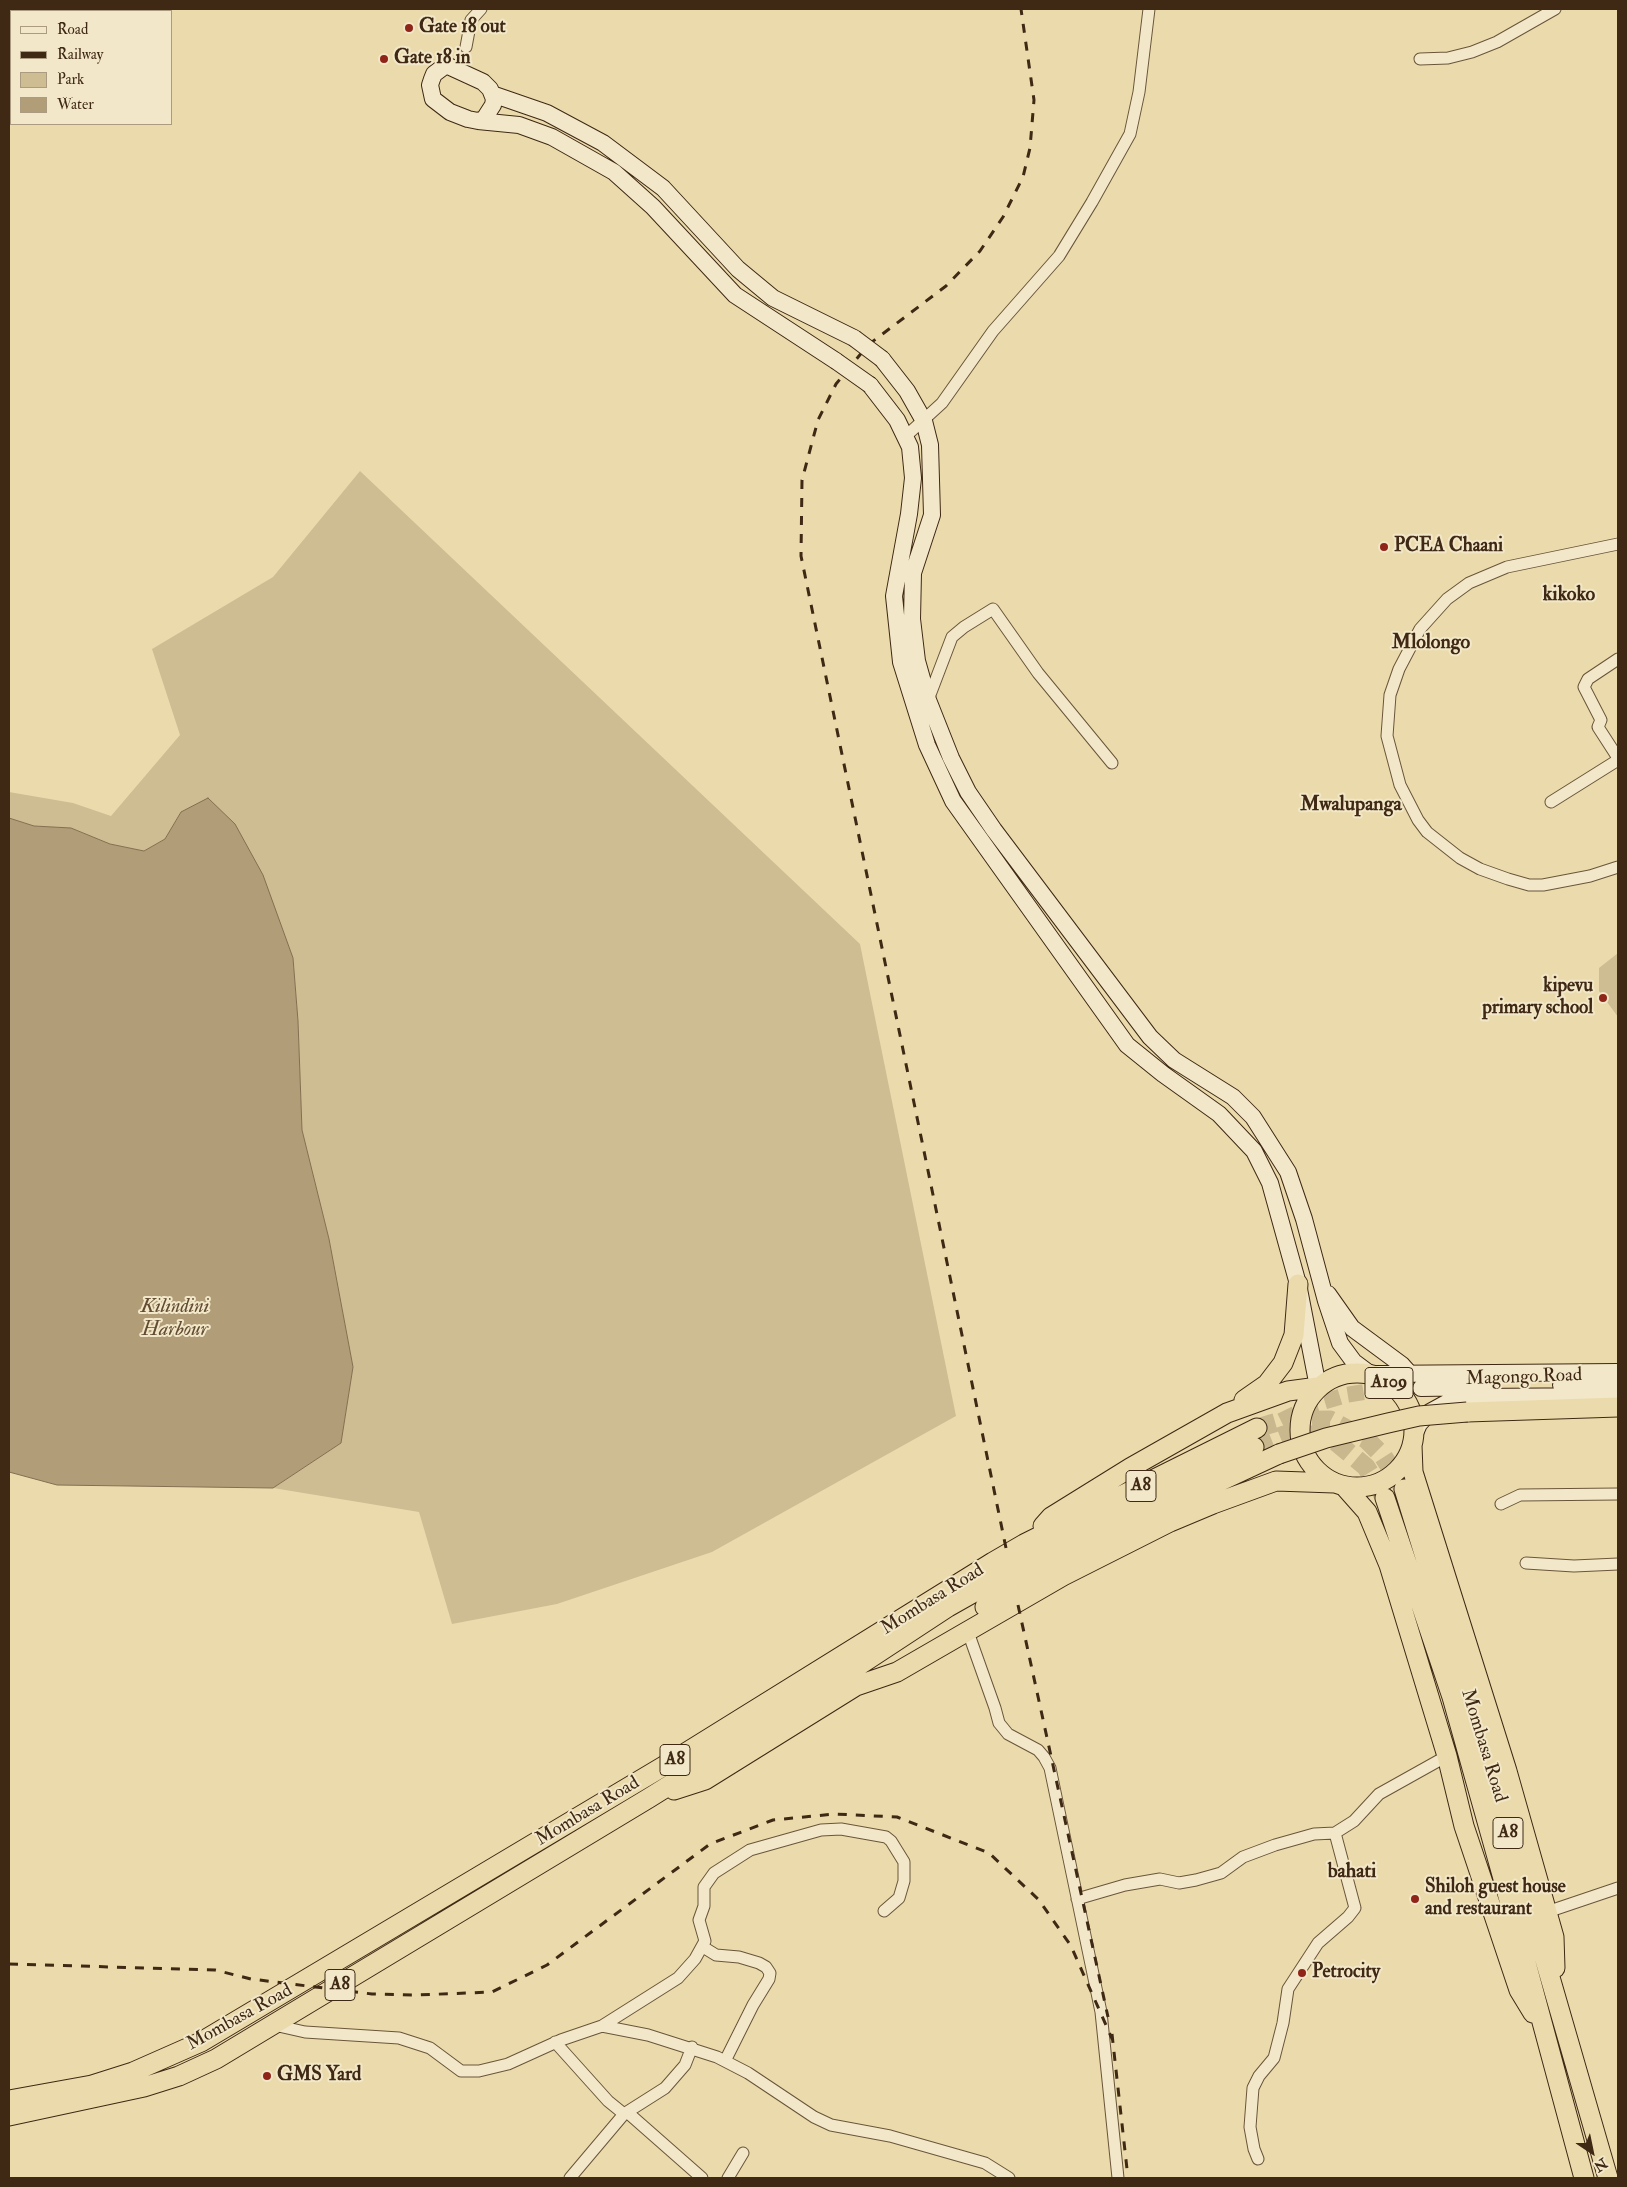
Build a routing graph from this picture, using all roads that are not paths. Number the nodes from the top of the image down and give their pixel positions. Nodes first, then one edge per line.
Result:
1 (481, 9) edge
2 (1149, 9) edge
3 (1554, 9) edge
4 (466, 47) dead end
5 (1420, 59) dead end
6 (492, 94) junction
7 (478, 121) junction
8 (924, 421) junction
9 (906, 436) junction
10 (1618, 546) edge
11 (1618, 659) edge
12 (928, 700) junction
13 (1618, 759) edge
14 (1112, 763) dead end
15 (1551, 802) dead end
16 (1618, 867) edge
17 (1298, 1284) junction
18 (1321, 1284) junction
19 (1618, 1372) edge
20 (1370, 1374) junction
21 (1410, 1374) junction
22 (1618, 1384) edge
23 (1318, 1387) junction
24 (1421, 1388) tunnel mouth
25 (1618, 1396) edge
26 (1618, 1407) edge
27 (1227, 1413) junction
28 (1257, 1428) tunnel mouth
29 (1414, 1439) junction
30 (1254, 1447) tunnel mouth
31 (1339, 1485) junction
32 (1404, 1488) tunnel mouth
33 (1618, 1494) edge
34 (1385, 1498) tunnel mouth
35 (1501, 1504) dead end
36 (1024, 1544) junction
37 (1526, 1563) dead end
38 (1618, 1564) edge
39 (968, 1632) junction
40 (856, 1686) junction
41 (1447, 1756) junction
42 (648, 1798) junction
43 (1336, 1833) junction
44 (1618, 1888) edge
45 (1077, 1899) junction
46 (884, 1911) dead end
47 (1547, 1912) junction
48 (703, 1947) junction
49 (1556, 1999) junction
50 (274, 2025) junction
51 (602, 2026) junction
52 (1543, 2029) junction
53 (555, 2042) junction
54 (692, 2047) junction
55 (725, 2061) junction
56 (9, 2100) edge
57 (625, 2113) junction
58 (9, 2116) edge
59 (743, 2153) dead end
60 (1258, 2159) dead end
61 (570, 2178) edge
62 (702, 2178) edge
63 (728, 2178) edge
64 (1009, 2178) edge
65 (1118, 2178) edge
66 (1584, 2178) edge
67 (1608, 2178) edge

1 - 4 street
2 - 8 street
3 - 5 street
6 - 7 main road
6 - 7 main road
6 - 8 main road, bridge
7 - 9 main road, bridge
8 - 9 street
8 - 12 main road
9 - 17 main road
10 - 16 street
11 - 13 street
12 - 14 street
12 - 18 main road
13 - 15 street
17 - 23 main road
17 - 27 highway
18 - 20 main road
18 - 21 main road
19 - 21 main road
20 - 21 main road
20 - 23 highway, A109
20 - 29 highway, A109
22 - 24 main road, Magongo Road
23 - 27 highway
23 - 31 highway, A109
25 - 29 main road, Magongo Road
26 - 40 highway, bridge
27 - 36 highway
28 - 36 highway, Mombasa Road / A8
29 - 31 highway
29 - 47 highway
30 - 42 highway, Mombasa Road / A8
31 - 39 highway
31 - 41 highway
32 - 49 highway, Mombasa Road / A8
33 - 35 street
34 - 52 highway, Mombasa Road / A8
36 - 56 highway, Mombasa Road / A8
37 - 38 street
39 - 40 highway
39 - 45 street
40 - 42 highway
41 - 43 street
41 - 52 highway
42 - 50 highway, Mombasa Road / A8
43 - 45 street
43 - 60 street
44 - 47 street
45 - 65 street
46 - 48 street
47 - 49 highway
48 - 51 street
48 - 55 street
49 - 67 highway, Mombasa Road / A8
50 - 53 street
50 - 58 highway, Mombasa Road / A8
51 - 53 street
51 - 54 street
52 - 66 highway, Mombasa Road / A8
53 - 57 street
54 - 55 street
54 - 57 street
55 - 64 street
57 - 61 street
57 - 62 street
59 - 63 street

